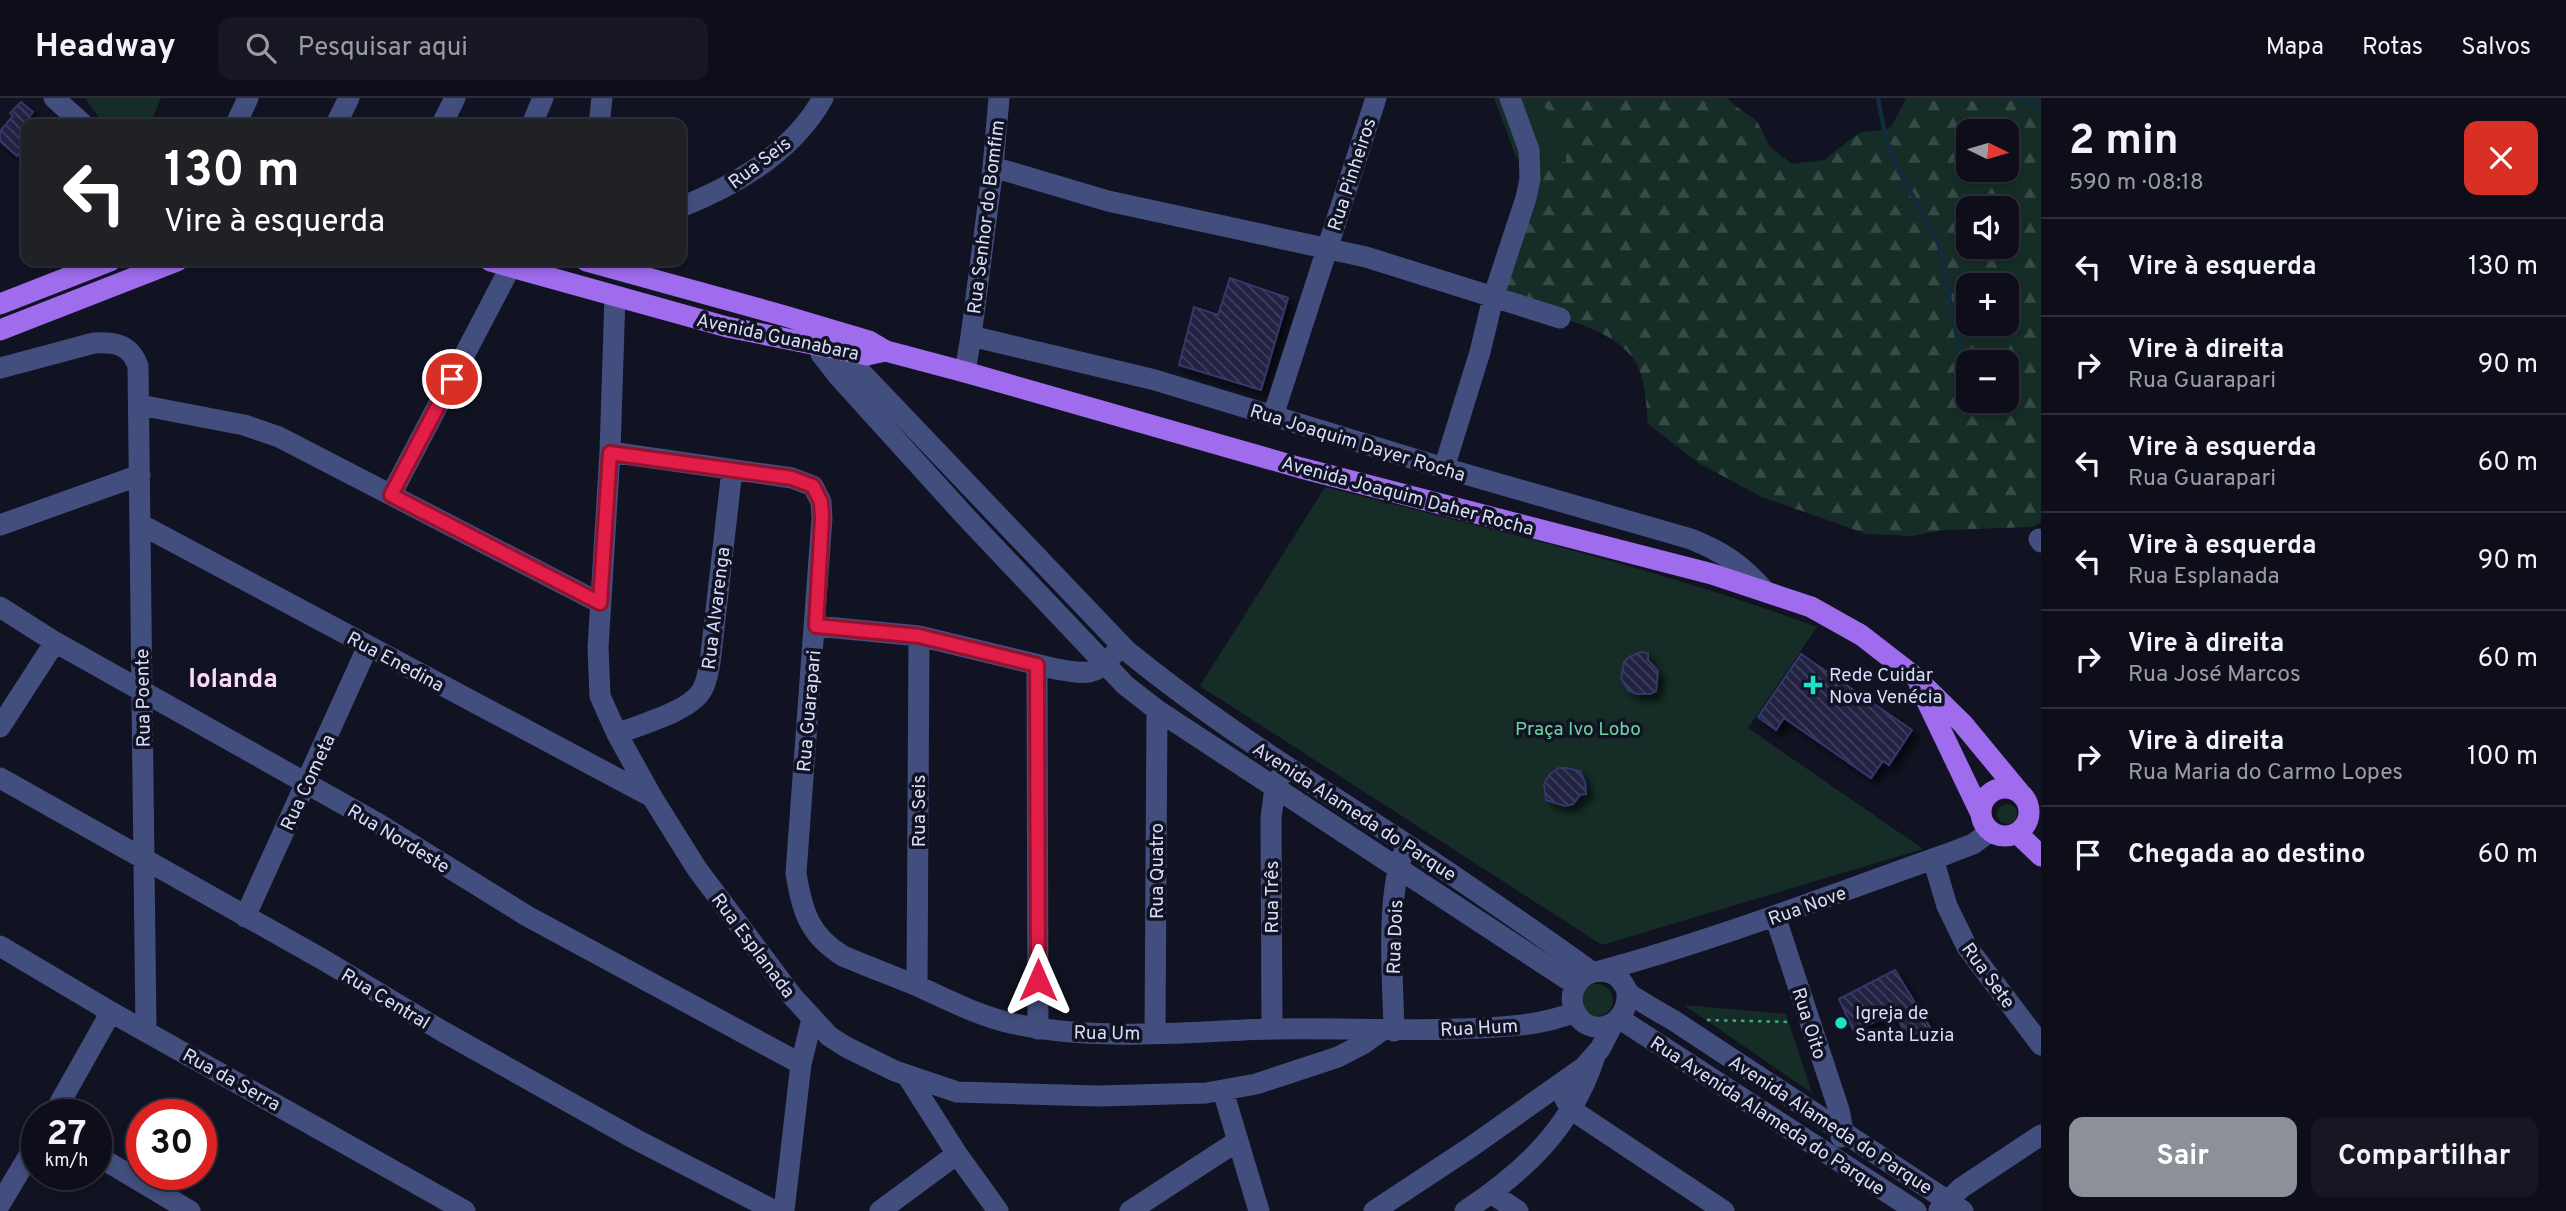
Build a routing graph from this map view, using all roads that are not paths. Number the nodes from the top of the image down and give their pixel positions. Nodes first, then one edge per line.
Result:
1 (54, 98) edge
2 (248, 98) edge
3 (349, 98) edge
4 (455, 98) edge
5 (543, 98) edge
6 (602, 98) edge
7 (824, 98) edge
8 (999, 98) edge
9 (1376, 98) edge
10 (1510, 98) edge
11 (77, 119) edge
12 (238, 119) edge
13 (338, 119) edge
14 (444, 119) edge
15 (534, 119) edge
16 (600, 119) edge
17 (993, 167) junction
18 (686, 205) edge
19 (1326, 250) junction
20 (97, 266) edge
21 (164, 266) edge
22 (511, 266) joint
23 (601, 266) edge
24 (615, 296) junction
25 (1493, 298) junction
26 (0, 304) edge
27 (1560, 318) dead end
28 (0, 330) edge
29 (817, 336) junction
30 (971, 336) junction
31 (846, 343) junction
32 (886, 351) joint
33 (0, 368) edge
34 (965, 372) junction
35 (140, 405) junction
36 (1273, 416) junction
37 (610, 453) junction
38 (1444, 468) junction
39 (732, 470) junction
40 (140, 475) junction
41 (391, 495) junction
42 (140, 524) junction
43 (0, 525) edge
44 (1764, 590) junction
45 (600, 603) junction
46 (0, 607) edge
47 (816, 626) junction
48 (919, 636) junction
49 (55, 642) junction
50 (1121, 645) junction
51 (368, 646) junction
52 (1037, 665) junction
53 (1106, 665) junction
54 (1914, 676) junction
55 (142, 692) junction
56 (1157, 709) junction
57 (0, 727) edge
58 (617, 734) junction
59 (1284, 766) junction
60 (0, 778) edge
61 (307, 785) junction
62 (1275, 787) junction
63 (652, 797) junction
64 (2030, 813) edge
65 (1985, 822) junction
66 (1405, 844) junction
67 (796, 850) joint
68 (2041, 856) edge
69 (143, 859) junction
70 (1933, 859) junction
71 (1398, 867) junction
72 (1775, 916) junction
73 (245, 917) junction
74 (0, 946) edge
75 (1655, 957) junction
76 (1589, 976) junction
77 (917, 986) junction
78 (1625, 988) junction
79 (111, 1012) junction
80 (1581, 1018) junction
81 (812, 1019) junction
82 (1616, 1021) junction
83 (1038, 1029) junction
84 (1272, 1029) junction
85 (1335, 1029) junction
86 (145, 1030) junction
87 (1387, 1031) junction
88 (1155, 1033) junction
89 (2041, 1045) edge
90 (1595, 1056) junction
91 (1339, 1057) junction
92 (801, 1064) junction
93 (908, 1077) junction
94 (1557, 1085) junction
95 (1223, 1091) junction
96 (62, 1099) edge
97 (1572, 1110) junction
98 (1843, 1131) junction
99 (2041, 1135) edge
100 (1236, 1142) junction
101 (957, 1154) junction
102 (1831, 1156) junction
103 (112, 1165) edge
104 (21, 1169) edge
105 (1491, 1193) junction
106 (0, 1205) edge
107 (1950, 1208) edge
108 (190, 1211) edge
109 (465, 1211) edge
110 (775, 1211) edge
111 (784, 1211) edge
112 (880, 1211) edge
113 (998, 1211) edge
114 (1130, 1211) edge
115 (1259, 1211) edge
116 (1374, 1211) edge
117 (1465, 1211) edge
118 (1518, 1211) edge
119 (1724, 1211) edge
120 (1916, 1211) edge

1 - 11 street
2 - 12 street
3 - 13 street
4 - 14 street
5 - 15 street
6 - 16 street
7 - 18 street, Rua Seis
8 - 17 street, Rua Senhor do Bomfim
9 - 19 street, Rua Pinheiros
10 - 25 street
17 - 19 street
17 - 30 street, Rua Senhor do Bomfim
19 - 25 street
19 - 36 street, Rua Pinheiros
20 - 26 main road
21 - 28 main road
22 - 24 main road, Avenida Guanabara
22 - 41 street
23 - 29 main road, Avenida Guanabara
24 - 29 main road, Avenida Guanabara
24 - 37 street, Rua Esplanada
25 - 27 street
25 - 38 street
29 - 31 main road, Avenida Guanabara
29 - 53 street, Avenida Alameda do Parque
30 - 34 street
30 - 36 street, Rua Joaquim Dayer Rocha
31 - 32 main road, Avenida Guanabara
31 - 50 street, Avenida Alameda do Parque
32 - 34 main road, Avenida Joaquim Daher Rocha
33 - 35 street, Rua Poente
34 - 44 main road, Avenida Joaquim Daher Rocha
35 - 40 street, Rua Poente
35 - 41 street
36 - 38 street, Rua Joaquim Dayer Rocha
37 - 39 street, Rua Guarapari
37 - 45 street, Rua Esplanada
38 - 44 street, Rua Joaquim Dayer Rocha
39 - 47 street, Rua Guarapari
39 - 58 street, Rua Alvarenga
40 - 42 street, Rua Poente
40 - 43 street
41 - 45 street
42 - 51 street, Rua Enedina
42 - 55 street, Rua Poente
44 - 54 main road, Avenida Joaquim Daher Rocha
45 - 58 street, Rua Esplanada
46 - 49 street, Rua Nordeste
47 - 48 street
47 - 67 street, Rua Guarapari
48 - 52 street
48 - 77 street, Rua Seis
49 - 55 street, Rua Nordeste
49 - 57 street
50 - 53 street
50 - 59 street, Avenida Alameda do Parque
51 - 61 street, Rua Cometa
51 - 63 street, Rua Enedina
52 - 53 street
52 - 83 street
53 - 56 street, Avenida Alameda do Parque
54 - 64 main road, Avenida Joaquim Daher Rocha
54 - 65 main road, Avenida Joaquim Daher Rocha
55 - 61 street, Rua Nordeste
55 - 69 street, Rua Poente
56 - 62 street, Avenida Alameda do Parque
56 - 88 street, Rua Quatro
58 - 63 street, Rua Esplanada
59 - 62 street, Rua Três
59 - 66 street, Avenida Alameda do Parque
60 - 69 street, Rua Central
61 - 73 street, Rua Cometa
61 - 92 street, Rua Nordeste
62 - 71 street, Avenida Alameda do Parque
62 - 84 street, Rua Três
63 - 81 street, Rua Esplanada
64 - 65 main road
64 - 65 main road
64 - 68 main road, Avenida Joaquim Daher Rocha
65 - 70 street, Rua Nove
66 - 71 street, Rua Dois
66 - 76 street, Avenida Alameda do Parque
67 - 77 street, Rua Um
69 - 73 street, Rua Central
69 - 86 street, Rua Poente
70 - 72 street, Rua Nove
70 - 89 street, Rua Sete
71 - 76 street, Avenida Alameda do Parque
71 - 87 street, Rua Dois
72 - 75 street, Rua Nove
72 - 98 street, Rua Oito
73 - 110 street, Rua Central
74 - 79 street, Rua da Serra
75 - 76 street
75 - 78 street
76 - 78 street, Avenida Alameda do Parque
76 - 80 street
77 - 83 street, Rua Um
78 - 82 street
78 - 98 street, Avenida Alameda do Parque
79 - 86 street, Rua da Serra
79 - 96 street
80 - 82 street
80 - 87 street, Rua Hum
80 - 90 street
81 - 92 street
81 - 93 street, Rua Esplanada
82 - 90 street
82 - 102 street, Rua Avenida Alameda do Parque
83 - 88 street, Rua Um
84 - 85 street, Rua Um
84 - 88 street, Rua Um
85 - 87 street, Rua Um
85 - 91 street
86 - 109 street, Rua da Serra
87 - 91 street, Rua Esplanada
90 - 94 street
90 - 97 street
91 - 95 street, Rua Esplanada
92 - 111 street
93 - 95 street, Rua Esplanada
93 - 101 street
94 - 97 street
94 - 116 street
95 - 100 street
97 - 105 street
97 - 119 street
98 - 102 street
98 - 107 street, Avenida Alameda do Parque
99 - 107 street
100 - 114 street
100 - 115 street
101 - 112 street
101 - 113 street
102 - 120 street, Rua Avenida Alameda do Parque
103 - 108 street
104 - 106 street
105 - 117 street
105 - 118 street

